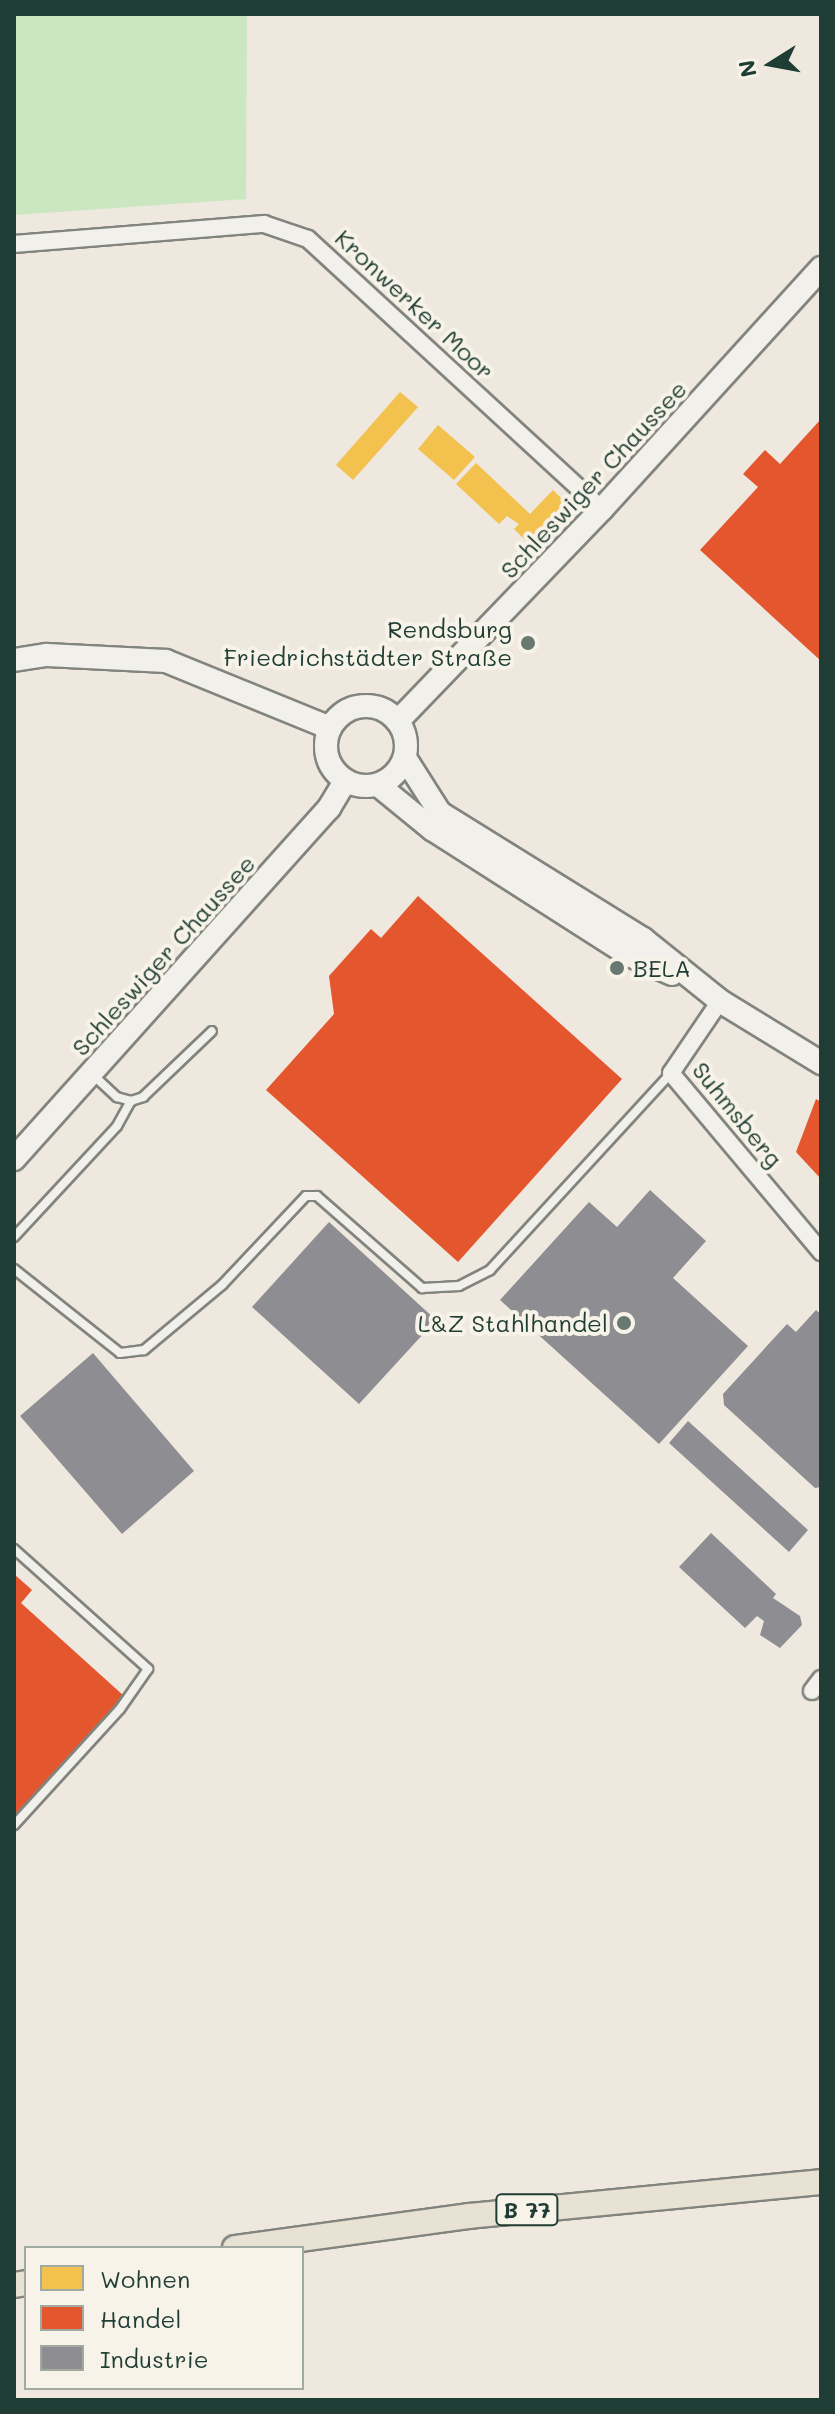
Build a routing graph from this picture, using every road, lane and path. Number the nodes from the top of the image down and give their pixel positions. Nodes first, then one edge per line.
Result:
1 (14, 244) edge
2 (821, 268) edge
3 (602, 509) junction
4 (14, 660) edge
5 (398, 721) junction
6 (330, 728) junction
7 (405, 758) junction
8 (345, 781) junction
9 (378, 785) junction
10 (695, 984) junction
11 (720, 1001) junction
12 (212, 1031) dead end
13 (821, 1063) edge
14 (671, 1073) junction
15 (91, 1074) junction
16 (131, 1101) junction
17 (14, 1159) edge
18 (14, 1237) edge
19 (821, 1252) edge
20 (14, 1269) edge
21 (14, 1549) edge
22 (14, 1825) edge
23 (821, 2182) edge
24 (250, 2246) edge

1 - 3 street, Kronwerker Moor
2 - 3 main road, Schleswiger Chaussee
3 - 5 main road, Schleswiger Chaussee
4 - 6 main road
5 - 6 main road
5 - 7 main road
6 - 8 main road
7 - 9 main road
7 - 10 main road
8 - 9 main road
8 - 15 main road, Schleswiger Chaussee
9 - 10 main road
10 - 11 main road
11 - 13 main road
11 - 14 street, Suhmsberg
12 - 16 lane
14 - 19 street, Suhmsberg
14 - 20 lane
15 - 16 lane
15 - 17 main road, Schleswiger Chaussee
16 - 18 lane
21 - 22 lane
23 - 24 main road, B 77

